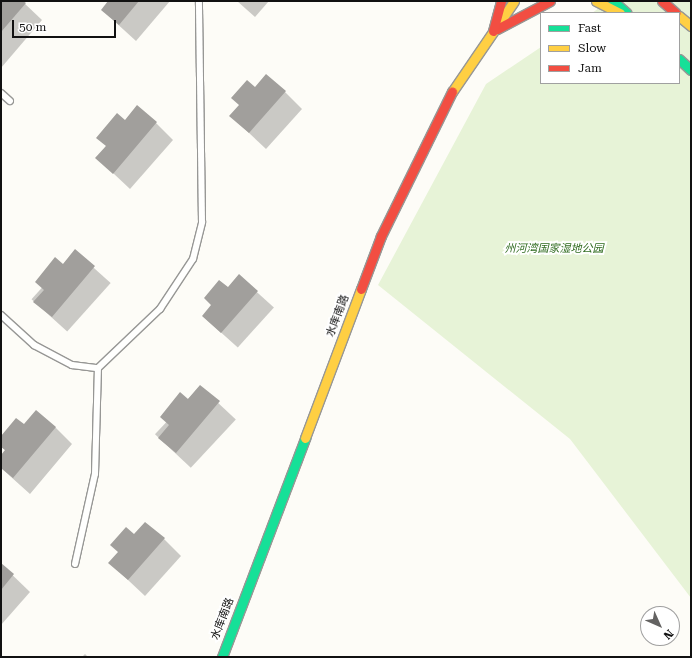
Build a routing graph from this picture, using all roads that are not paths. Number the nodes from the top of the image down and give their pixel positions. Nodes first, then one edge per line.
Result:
1 (199, 1) edge
2 (501, 1) edge
3 (514, 1) edge
4 (550, 1) edge
5 (596, 1) edge
6 (613, 1) edge
7 (662, 1) edge
8 (618, 12) edge
9 (626, 12) edge
10 (675, 12) edge
11 (680, 17) edge
12 (691, 26) edge
13 (492, 31) junction
14 (680, 60) edge
15 (691, 70) edge
16 (1, 93) edge
17 (10, 102) dead end
18 (1, 315) edge
19 (98, 368) junction
20 (75, 564) dead end
21 (222, 657) edge

1 - 19 lane
2 - 13 main road
3 - 13 main road, 水库南路
4 - 13 main road
5 - 8 main road
6 - 9 main road
7 - 10 main road
11 - 12 main road
13 - 21 main road, 水库南路
14 - 15 main road
16 - 17 lane
18 - 19 lane
19 - 20 lane

